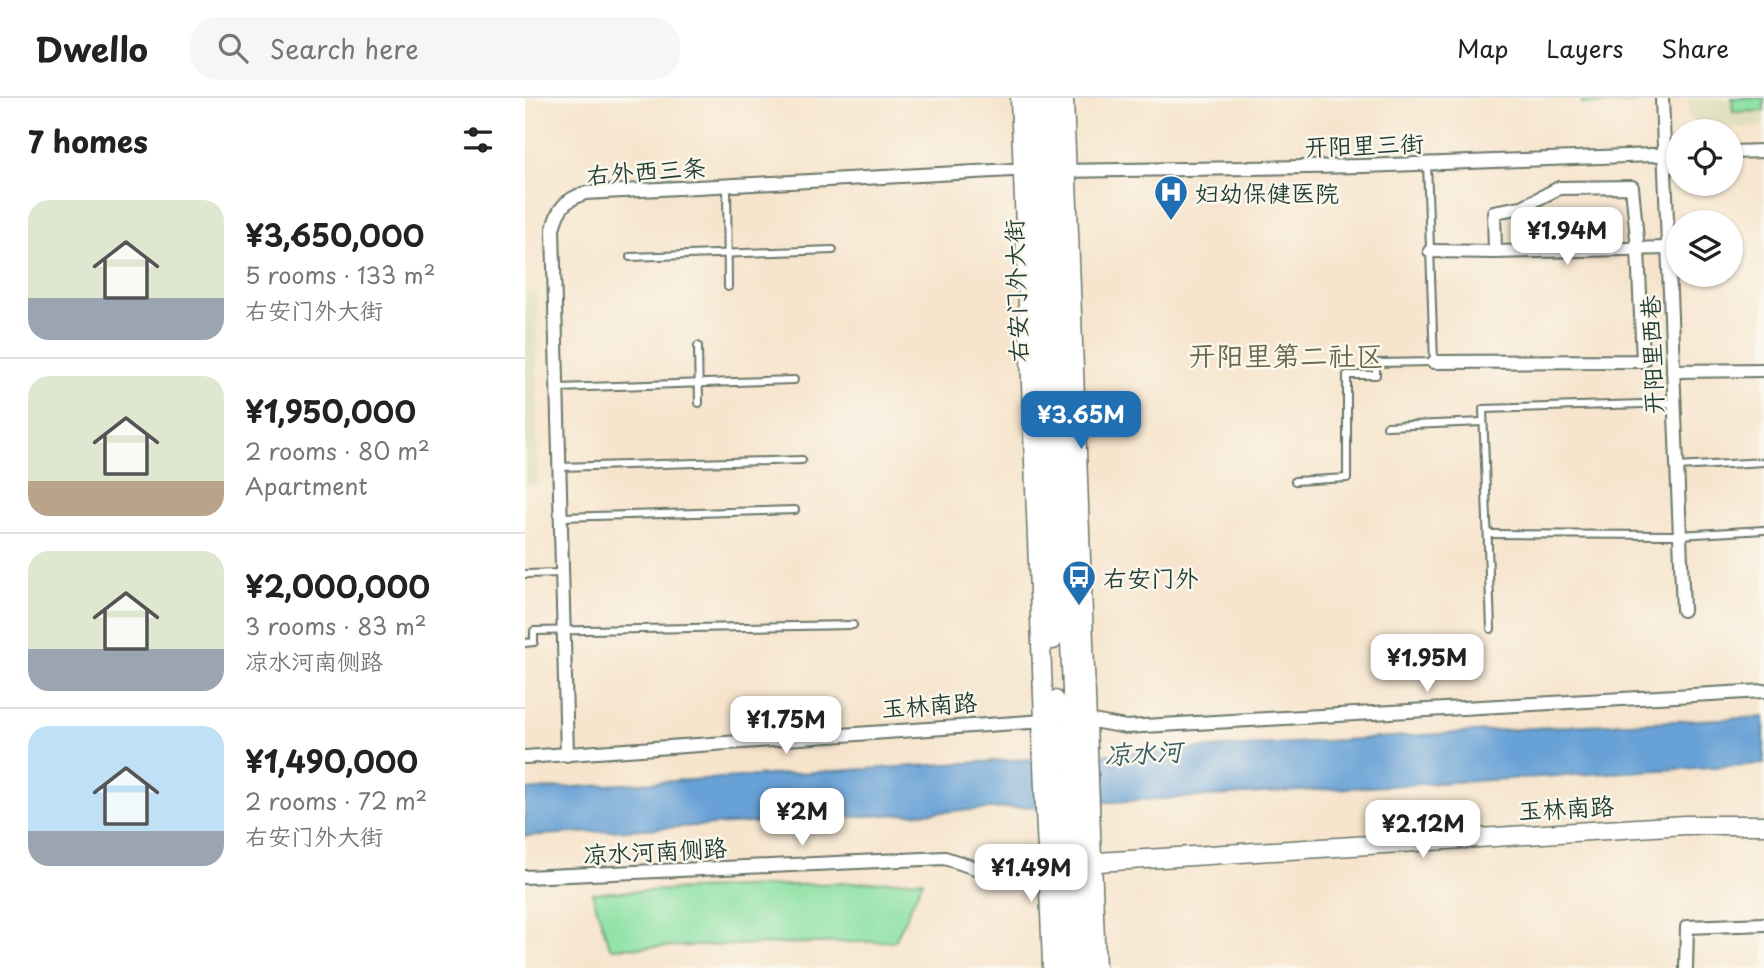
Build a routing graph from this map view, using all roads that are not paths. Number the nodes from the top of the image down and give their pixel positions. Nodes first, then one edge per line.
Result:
1 (1020, 98) edge
2 (1034, 98) edge
3 (1048, 98) edge
4 (1064, 98) edge
5 (1663, 98) edge
6 (1764, 151) edge
7 (1743, 152) edge
8 (1664, 155) junction
9 (1427, 162) junction
10 (1044, 170) junction
11 (727, 186) junction
12 (1666, 210) edge
13 (1666, 248) edge
14 (1638, 249) junction
15 (833, 250) dead end
16 (1430, 251) junction
17 (1495, 252) junction
18 (727, 254) junction
19 (629, 257) dead end
20 (728, 287) dead end
21 (1670, 287) edge
22 (698, 346) dead end
23 (1434, 362) junction
24 (1764, 370) edge
25 (1673, 372) junction
26 (794, 380) dead end
27 (699, 383) junction
28 (558, 388) junction
29 (699, 403) dead end
30 (1674, 403) junction
31 (1483, 422) junction
32 (1387, 426) dead end
33 (802, 460) dead end
34 (1764, 462) edge
35 (559, 467) junction
36 (1677, 467) junction
37 (1295, 481) dead end
38 (795, 510) dead end
39 (561, 517) junction
40 (1764, 530) edge
41 (1487, 534) junction
42 (1679, 535) junction
43 (562, 573) junction
44 (525, 574) edge
45 (1682, 610) dead end
46 (853, 625) dead end
47 (1491, 629) dead end
48 (566, 631) junction
49 (525, 643) edge
50 (1764, 691) edge
51 (1065, 729) junction
52 (567, 755) junction
53 (525, 757) edge
54 (1764, 825) edge
55 (1068, 837) junction
56 (1071, 864) junction
57 (525, 877) edge
58 (1764, 924) edge
59 (1052, 968) edge
60 (1066, 968) edge
61 (1081, 968) edge
62 (1096, 968) edge
63 (1686, 968) edge

1 - 10 main road
2 - 10 main road, 右安门外大街
3 - 10 main road, 右安门外大街
4 - 10 main road
5 - 8 street, 开阳里西巷
6 - 7 street
8 - 9 street, 开阳里三街
8 - 12 street, 开阳里西巷
9 - 10 street, 开阳里三街
9 - 16 lane
10 - 11 street, 右外西三条
10 - 51 main road, 右安门外大街
10 - 51 main road
11 - 18 lane
11 - 28 street, 右外西三条
13 - 14 street
14 - 17 street
14 - 17 street
14 - 23 street
15 - 18 lane
16 - 17 street
16 - 23 lane
18 - 19 lane
18 - 20 lane
21 - 25 street, 开阳里西巷
22 - 27 lane
23 - 37 lane
24 - 25 street
25 - 30 street, 开阳里西巷
26 - 27 lane
27 - 28 lane
27 - 29 lane
28 - 35 street, 右外西三条
30 - 31 lane
30 - 36 street, 开阳里西巷
31 - 32 lane
31 - 41 lane
33 - 35 lane
34 - 36 lane
35 - 39 street, 右外西三条
36 - 42 street, 开阳里西巷
38 - 39 lane
39 - 43 street, 右外西三条
40 - 42 lane
41 - 42 lane
41 - 47 lane
42 - 45 street, 开阳里西巷
43 - 44 lane
43 - 48 street, 右外西三条
46 - 48 lane
48 - 49 lane
48 - 52 street, 右外西三条
50 - 51 street, 玉林南路
51 - 52 street, 玉林南路
51 - 55 main road
51 - 55 main road
52 - 53 street, 玉林南路
54 - 56 main road, 玉林南路
55 - 56 main road
55 - 56 main road
56 - 57 street, 凉水河南侧路
56 - 59 main road
56 - 60 main road
56 - 61 main road
56 - 62 main road
58 - 63 street

